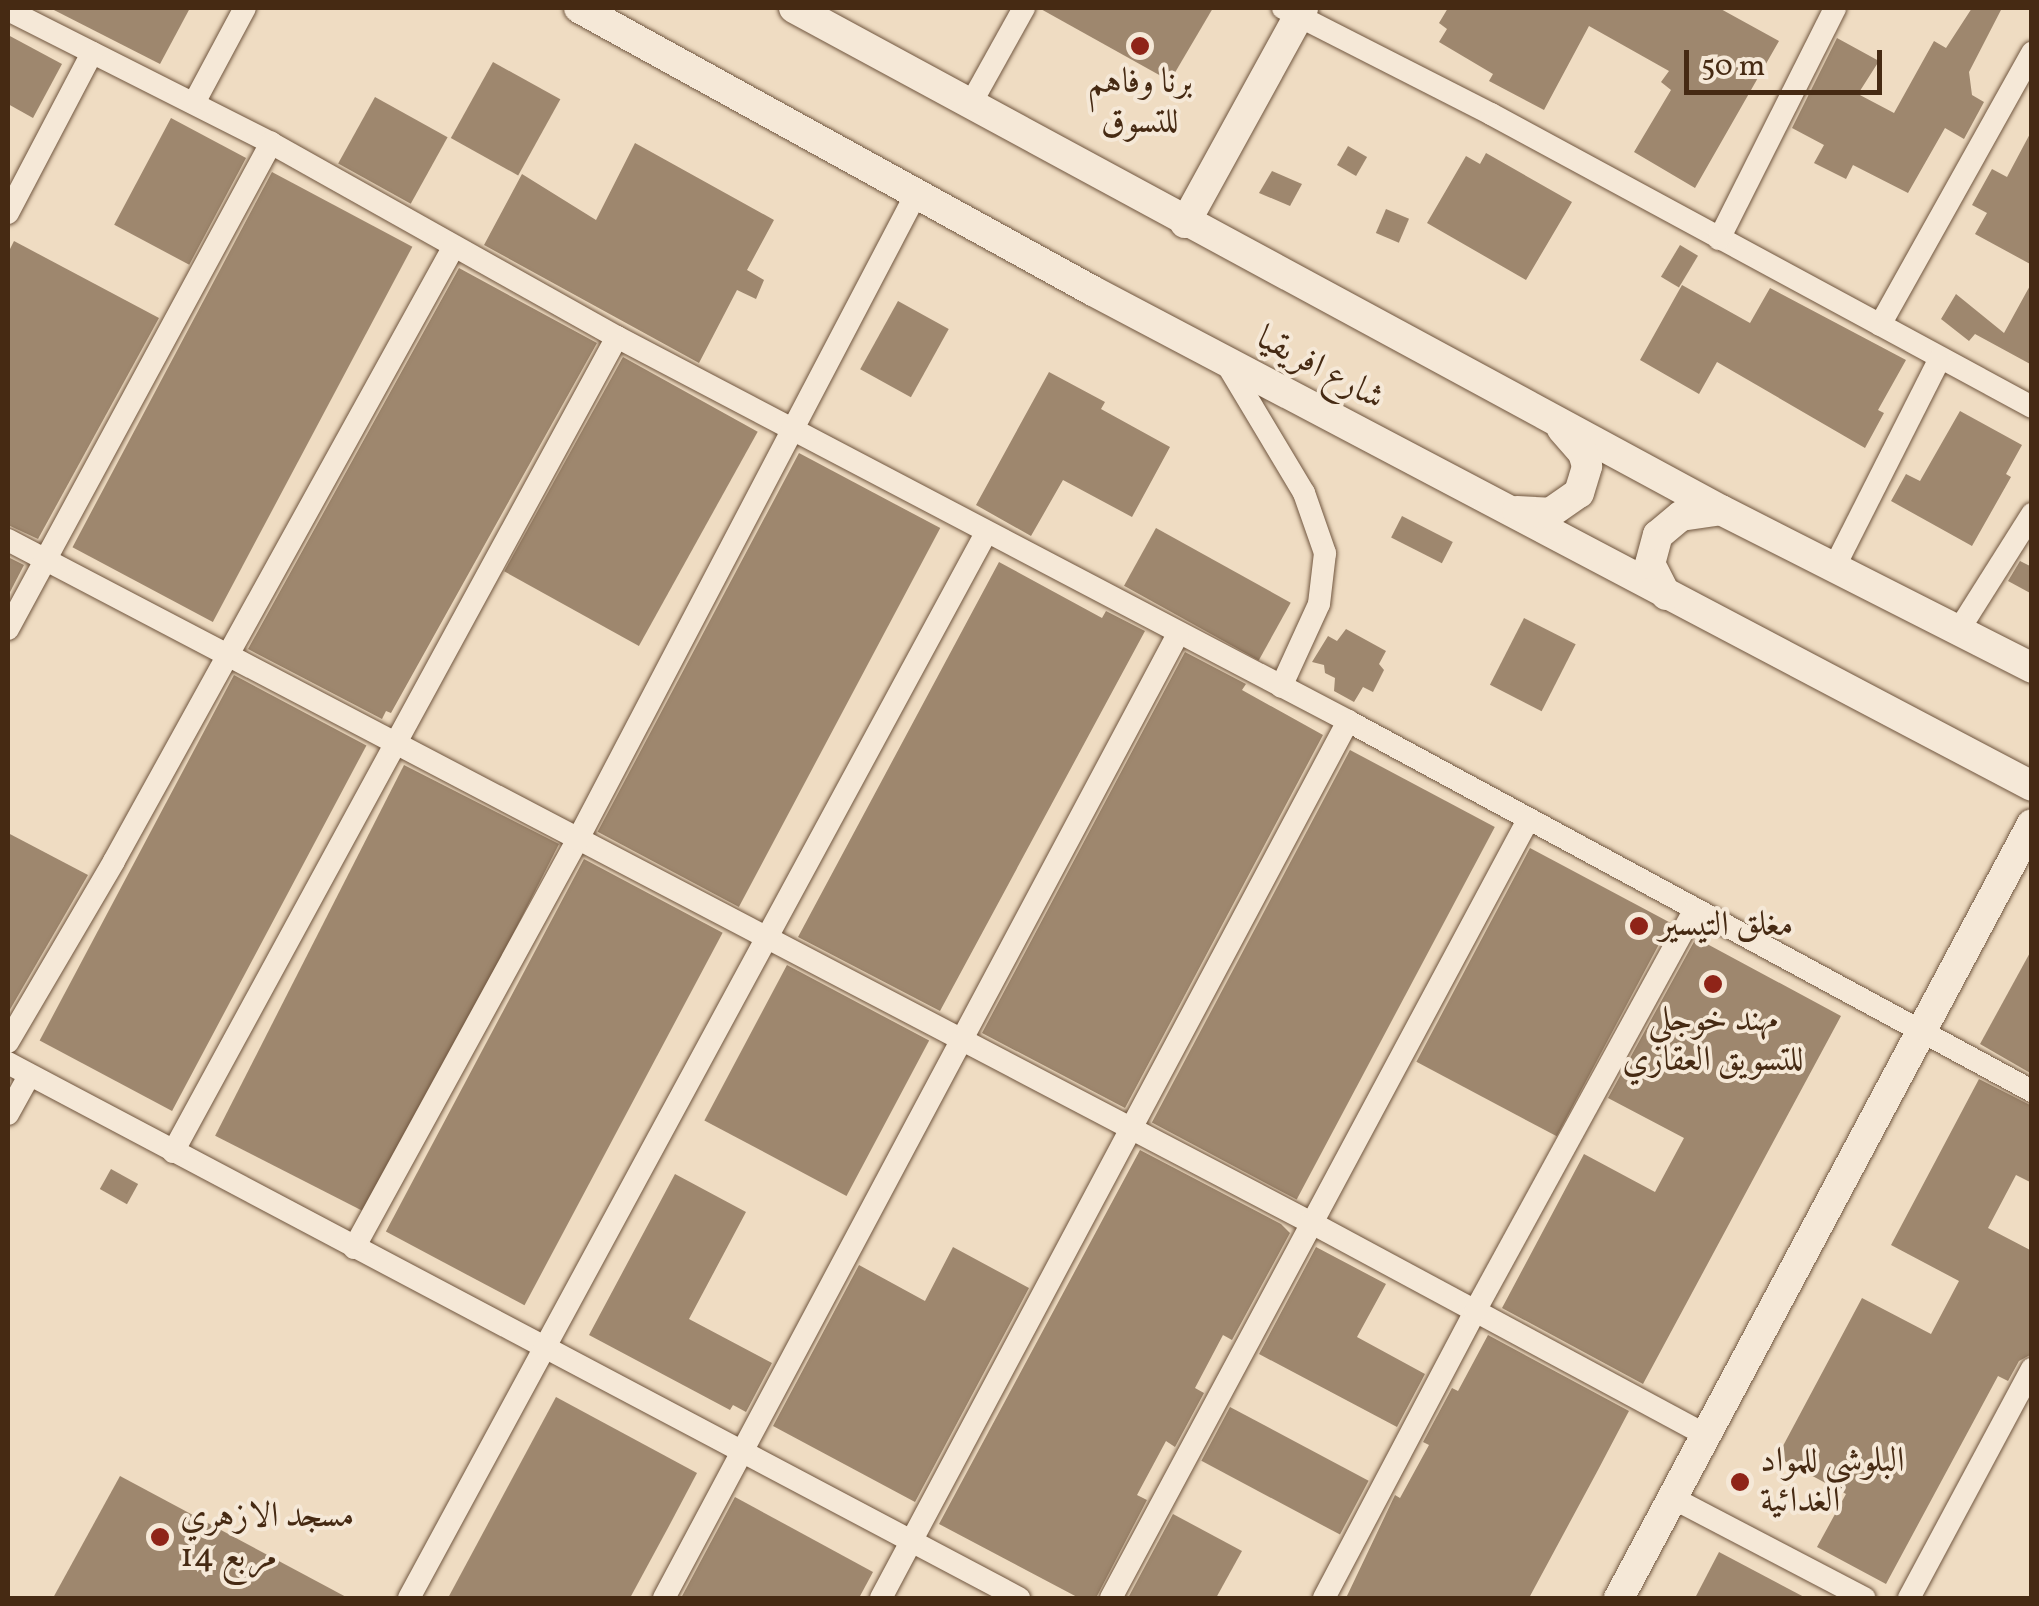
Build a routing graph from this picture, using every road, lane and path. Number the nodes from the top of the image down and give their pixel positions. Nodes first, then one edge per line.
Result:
1 (245, 8) edge
2 (579, 8) edge
3 (794, 8) edge
4 (1024, 8) edge
5 (1836, 8) edge
6 (8, 10) edge
7 (1294, 10) edge
8 (92, 53) junction
9 (2032, 53) edge
10 (194, 103) junction
11 (970, 105) junction
12 (270, 143) junction
13 (916, 194) junction
14 (8, 213) edge
15 (1184, 223) junction
16 (1720, 239) junction
17 (453, 248) junction
18 (1880, 326) junction
19 (617, 337) junction
20 (1940, 358) junction
21 (1225, 361) junction
22 (2032, 408) edge
23 (1554, 420) junction
24 (796, 428) junction
25 (1509, 510) junction
26 (1721, 510) junction
27 (2032, 514) edge
28 (986, 533) junction
29 (8, 540) edge
30 (45, 560) junction
31 (1834, 568) junction
32 (1666, 595) junction
33 (1960, 628) junction
34 (8, 630) edge
35 (1178, 634) junction
36 (224, 656) junction
37 (2032, 668) edge
38 (1280, 687) junction
39 (1348, 721) junction
40 (394, 746) junction
41 (2032, 786) edge
42 (1528, 820) junction
43 (2032, 824) edge
44 (578, 839) junction
45 (1695, 909) junction
46 (769, 939) junction
47 (1921, 1032) junction
48 (958, 1041) junction
49 (8, 1042) edge
50 (8, 1063) edge
51 (29, 1076) junction
52 (2032, 1092) edge
53 (8, 1114) edge
54 (1130, 1130) junction
55 (173, 1152) junction
56 (1310, 1222) junction
57 (354, 1248) junction
58 (1474, 1311) junction
59 (545, 1348) junction
60 (2032, 1369) edge
61 (1706, 1436) junction
62 (742, 1452) junction
63 (1673, 1498) junction
64 (911, 1542) junction
65 (409, 1598) edge
66 (664, 1598) edge
67 (880, 1598) edge
68 (1019, 1598) edge
69 (1111, 1598) edge
70 (1324, 1598) edge
71 (1619, 1598) edge
72 (1864, 1598) edge
73 (1908, 1598) edge

1 - 10 street
2 - 13 street, شارع افريقيا
3 - 11 street, شارع افريقيا
4 - 11 street
5 - 16 street
6 - 8 street
7 - 15 street
7 - 16 street
8 - 10 street
8 - 14 street
9 - 18 street
10 - 12 street
11 - 15 street, شارع افريقيا
12 - 17 street
12 - 30 street
13 - 21 street, شارع افريقيا
13 - 24 street
15 - 23 street, شارع افريقيا
16 - 18 street
17 - 19 street
17 - 36 street
18 - 20 street
19 - 24 street
19 - 40 street
20 - 22 street
20 - 31 street
21 - 25 street, شارع افريقيا
21 - 38 street
23 - 25 street
23 - 26 street, شارع افريقيا
24 - 28 street
24 - 44 street
25 - 32 street, شارع افريقيا
26 - 31 street, شارع افريقيا
26 - 32 street
27 - 33 street
28 - 35 street
28 - 46 street
29 - 30 street
30 - 34 street
30 - 36 street
31 - 33 street, شارع افريقيا
32 - 41 street, شارع افريقيا
33 - 37 street, شارع افريقيا
35 - 38 street
35 - 48 street
36 - 40 street
36 - 49 street
38 - 39 street
39 - 42 street
39 - 54 street
40 - 44 street
40 - 55 street
42 - 45 street
42 - 56 street
43 - 47 street
44 - 46 street
44 - 57 street
45 - 47 street
45 - 58 street
46 - 48 street
46 - 59 street
47 - 52 street
47 - 61 street
48 - 54 street
48 - 62 street
50 - 51 street
51 - 53 street
51 - 55 street
54 - 56 street
54 - 64 street
55 - 57 street
56 - 58 street
56 - 69 street
57 - 59 street
58 - 61 street
58 - 70 street
59 - 62 street
59 - 65 street
60 - 73 street
61 - 63 street
62 - 64 street
62 - 66 street
63 - 71 street
63 - 72 street
64 - 67 street
64 - 68 street

